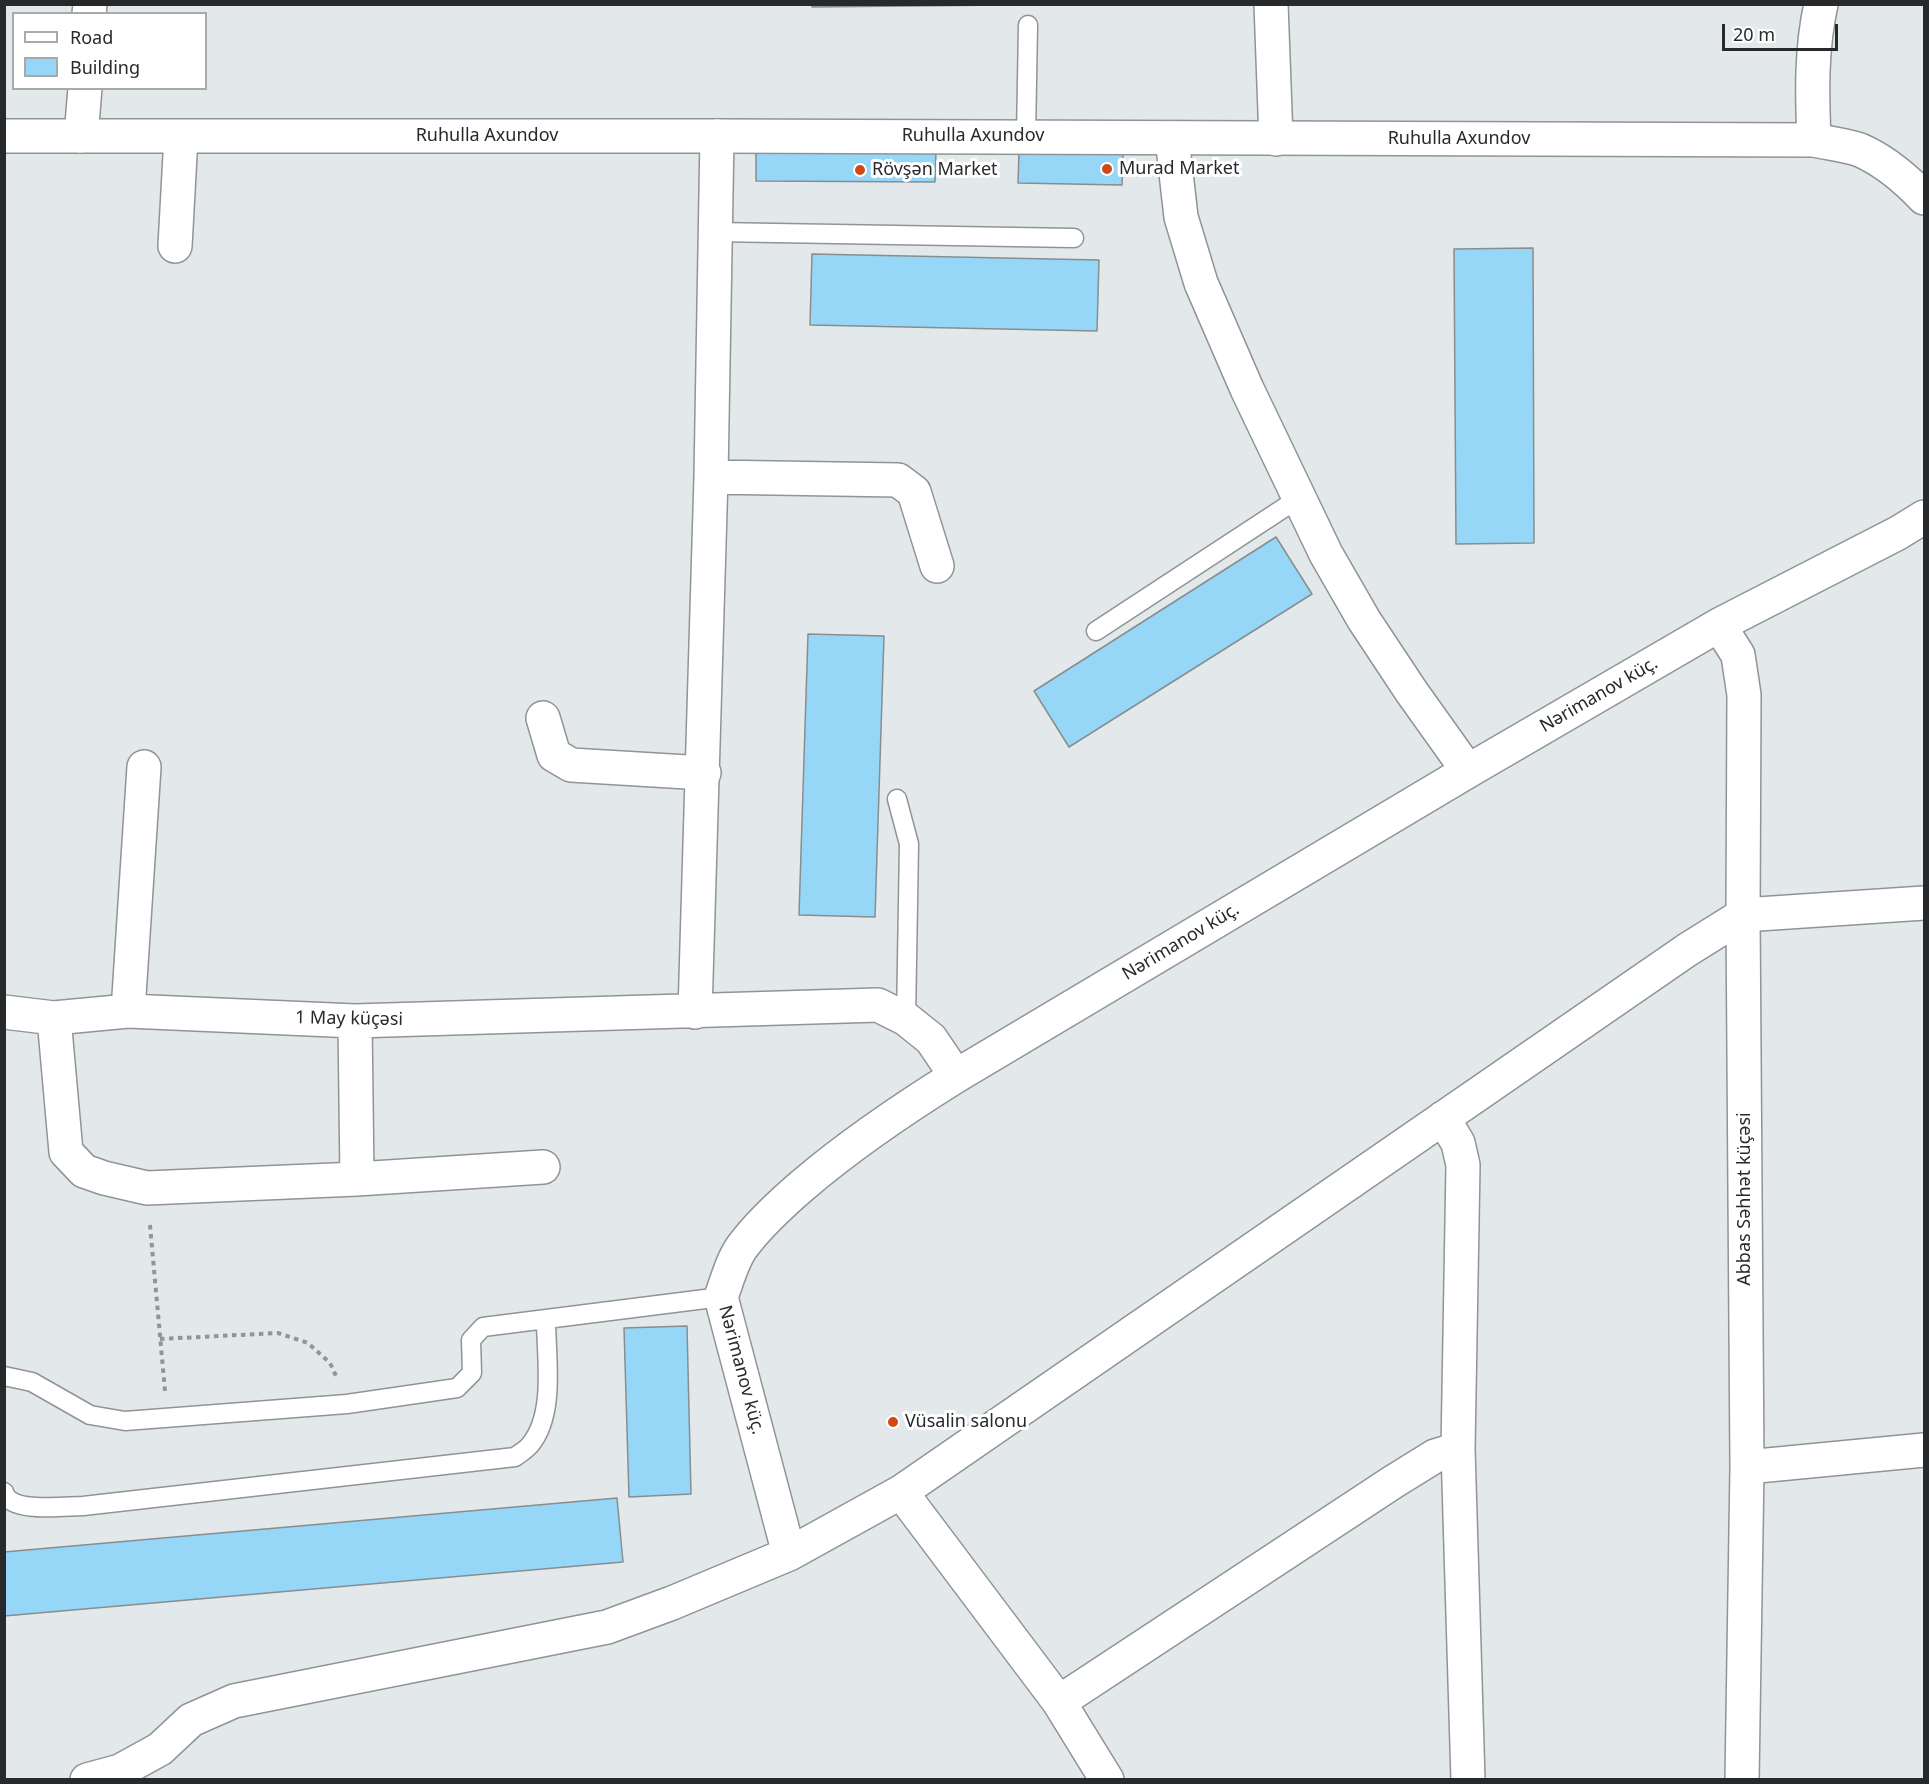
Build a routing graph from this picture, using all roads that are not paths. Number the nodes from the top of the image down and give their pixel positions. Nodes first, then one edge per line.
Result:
1 (1271, 4) edge
2 (1821, 4) edge
3 (1028, 25) dead end
4 (85, 90) edge
5 (4, 136) edge
6 (81, 136) junction
7 (717, 136) junction
8 (1026, 136) junction
9 (182, 137) junction
10 (1172, 138) junction
11 (1276, 139) junction
12 (1814, 140) junction
13 (1924, 198) edge
14 (715, 232) junction
15 (1074, 238) dead end
16 (175, 246) dead end
17 (711, 477) junction
18 (1299, 498) junction
19 (1924, 517) edge
20 (937, 566) dead end
21 (1719, 625) junction
22 (1096, 631) dead end
23 (543, 718) dead end
24 (144, 768) dead end
25 (1468, 771) junction
26 (704, 772) junction
27 (897, 798) dead end
28 (1924, 903) edge
29 (1743, 915) junction
30 (128, 1011) junction
31 (4, 1012) edge
32 (695, 1012) junction
33 (54, 1018) junction
34 (906, 1019) junction
35 (355, 1021) junction
36 (956, 1076) junction
37 (1443, 1118) junction
38 (543, 1167) dead end
39 (357, 1179) junction
40 (721, 1298) junction
41 (546, 1319) junction
42 (4, 1376) edge
43 (1458, 1449) junction
44 (1924, 1450) edge
45 (1747, 1467) junction
46 (4, 1492) edge
47 (901, 1492) junction
48 (789, 1554) junction
49 (1059, 1702) junction
50 (87, 1779) edge
51 (1107, 1779) edge
52 (1468, 1779) edge
53 (1742, 1779) edge

1 - 11 street
2 - 12 street
3 - 8 lane
4 - 6 street
5 - 6 street, Ruhulla Axundov
6 - 9 street, Ruhulla Axundov
7 - 8 street, Ruhulla Axundov
7 - 9 street, Ruhulla Axundov
7 - 14 street
8 - 10 street, Ruhulla Axundov
9 - 16 street
10 - 11 street, Ruhulla Axundov
10 - 18 street
11 - 12 street, Ruhulla Axundov
12 - 13 street, Ruhulla Axundov
14 - 15 lane
14 - 17 street
17 - 20 street
17 - 26 street
18 - 22 lane
18 - 25 street
19 - 21 street, Nərimanov küç.
21 - 25 street, Nərimanov küç.
21 - 29 street, Abbas Səhhət küçəsi
23 - 26 street
24 - 30 street
25 - 36 street, Nərimanov küç.
26 - 32 street
27 - 34 lane
28 - 29 street
29 - 37 street
29 - 45 street, Abbas Səhhət küçəsi
30 - 33 street, 1 May küçəsi
30 - 35 street, 1 May küçəsi
31 - 33 street, 1 May küçəsi
32 - 34 street, 1 May küçəsi
32 - 35 street, 1 May küçəsi
33 - 39 street
34 - 36 street, 1 May küçəsi
35 - 39 street
36 - 40 street, Nərimanov küç.
37 - 43 street
37 - 47 street
38 - 39 street
40 - 41 lane
40 - 48 street, Nərimanov küç.
41 - 42 lane
41 - 46 lane
43 - 49 street
43 - 52 street
44 - 45 street
45 - 53 street, Abbas Səhhət küçəsi
47 - 48 street
47 - 49 street
48 - 50 street
49 - 51 street

